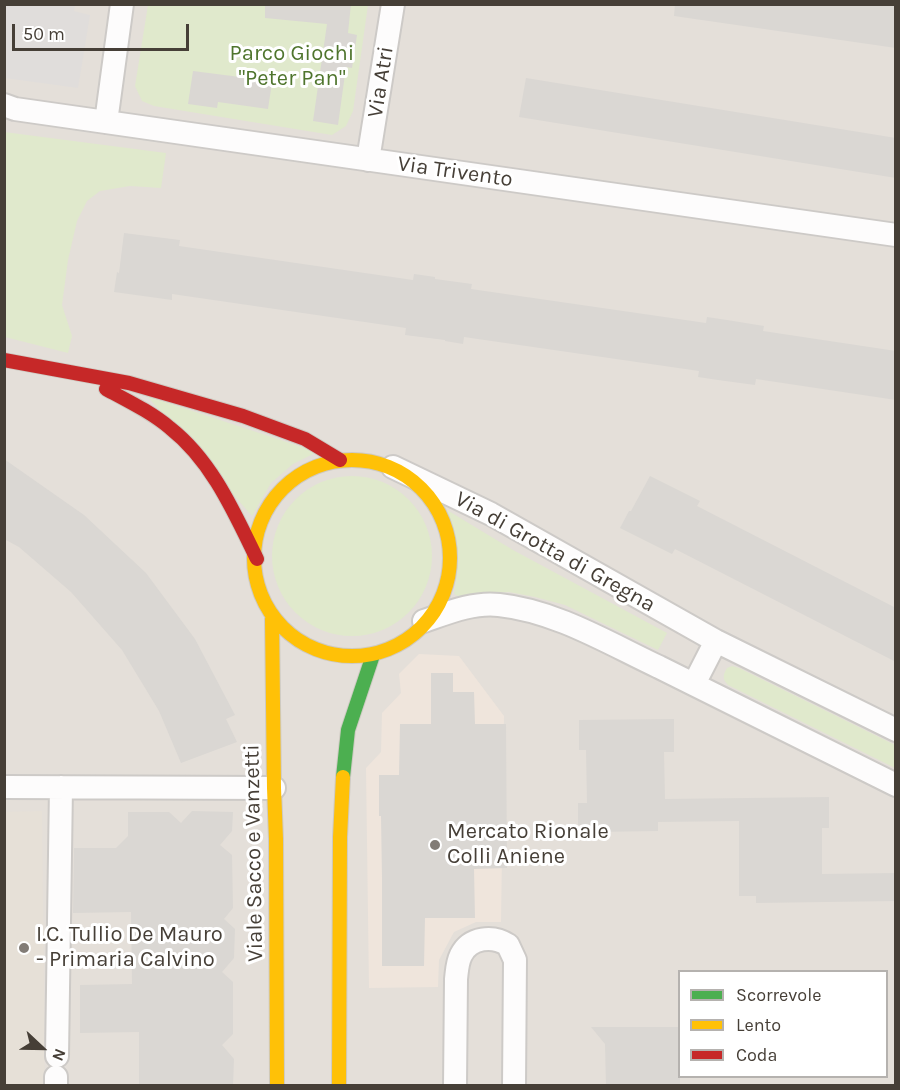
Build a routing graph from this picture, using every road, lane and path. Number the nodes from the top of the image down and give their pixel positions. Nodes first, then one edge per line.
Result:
1 (122, 4) edge
2 (393, 4) edge
3 (8, 108) edge
4 (106, 122) junction
5 (368, 160) junction
6 (896, 236) edge
7 (4, 360) edge
8 (81, 375) junction
9 (340, 460) junction
10 (393, 467) junction
11 (257, 559) junction
12 (272, 619) junction
13 (424, 621) junction
14 (716, 641) junction
15 (373, 655) junction
16 (694, 684) junction
17 (896, 730) edge
18 (896, 785) edge
19 (4, 787) edge
20 (61, 787) junction
21 (274, 788) junction
22 (56, 1073) edge
23 (277, 1086) edge
24 (339, 1086) edge
25 (455, 1086) edge
26 (514, 1086) edge

1 - 4 street
2 - 5 street, Via Atri
3 - 4 street, Via Trivento
4 - 5 street, Via Trivento
5 - 6 street, Via Trivento
7 - 8 street, Via di Grotta di Gregna
8 - 9 street, Via di Grotta di Gregna
8 - 11 street, Via di Grotta di Gregna
9 - 10 street, Via di Grotta di Gregna
9 - 11 street, Via di Grotta di Gregna
10 - 13 street, Via di Grotta di Gregna
10 - 14 street, Via di Grotta di Gregna
11 - 12 street, Via di Grotta di Gregna
12 - 15 street, Via di Grotta di Gregna
12 - 21 street, Viale Sacco e Vanzetti
13 - 15 street, Via di Grotta di Gregna
13 - 16 street, Via di Grotta di Gregna
14 - 16 street
14 - 17 street, Via di Grotta di Gregna
15 - 24 street
16 - 18 street, Via di Grotta di Gregna
19 - 20 street
20 - 21 street
20 - 22 street
21 - 23 street, Viale Sacco e Vanzetti
25 - 26 street

